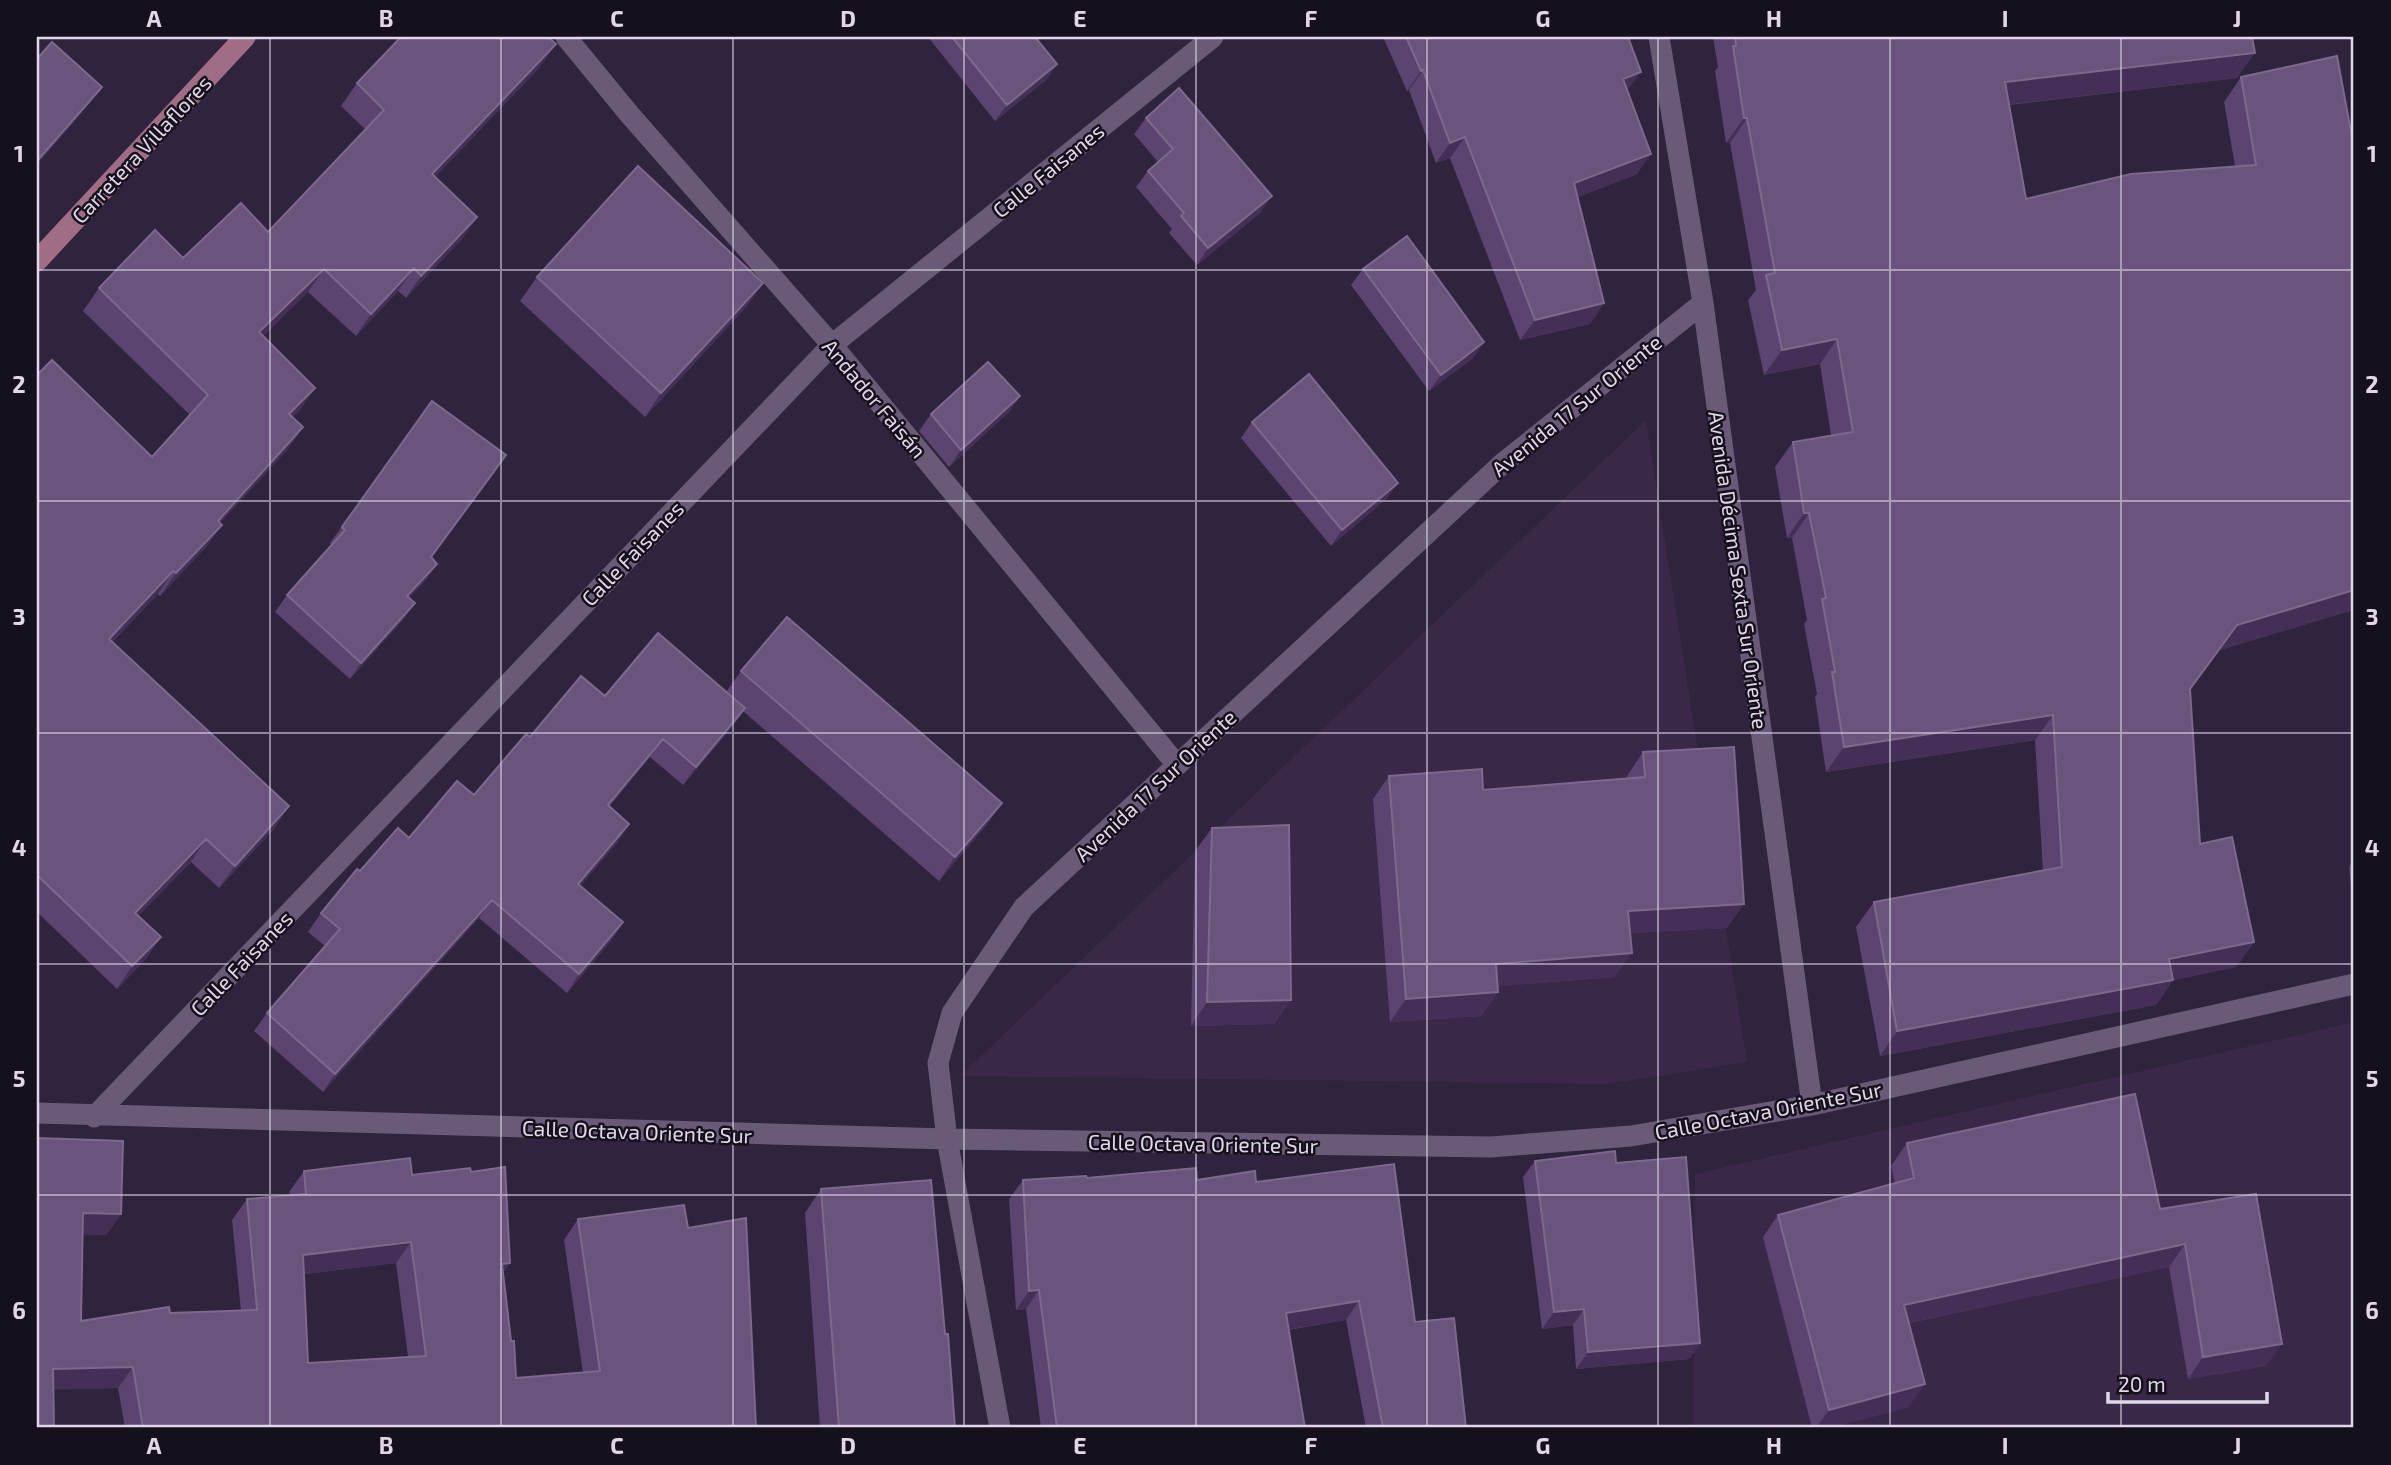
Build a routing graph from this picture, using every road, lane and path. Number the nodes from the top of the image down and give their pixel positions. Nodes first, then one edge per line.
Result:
1 (245, 37) edge
2 (566, 37) edge
3 (1213, 37) edge
4 (1659, 37) edge
5 (37, 261) edge
6 (1703, 303) junction
7 (832, 345) junction
8 (1177, 765) junction
9 (2354, 984) edge
10 (1812, 1105) junction
11 (37, 1113) edge
12 (94, 1116) junction
13 (947, 1139) junction
14 (999, 1428) edge

1 - 5 main road, Carretera Villaflores
2 - 7 street, Andador Faisán
3 - 7 street, Calle Faisanes
4 - 6 street, Avenida Décima Sexta Sur Oriente
6 - 8 street, Avenida 17 Sur Oriente
6 - 10 street, Avenida Décima Sexta Sur Oriente
7 - 8 street, Andador Faisán
7 - 12 street, Calle Faisanes
8 - 13 street, Avenida 17 Sur Oriente
9 - 10 street, Calle Octava Oriente Sur
10 - 13 street, Calle Octava Oriente Sur
11 - 12 street, Calle Octava Oriente Sur
12 - 13 street, Calle Octava Oriente Sur
13 - 14 street, Avenida 17 Sur Oriente

